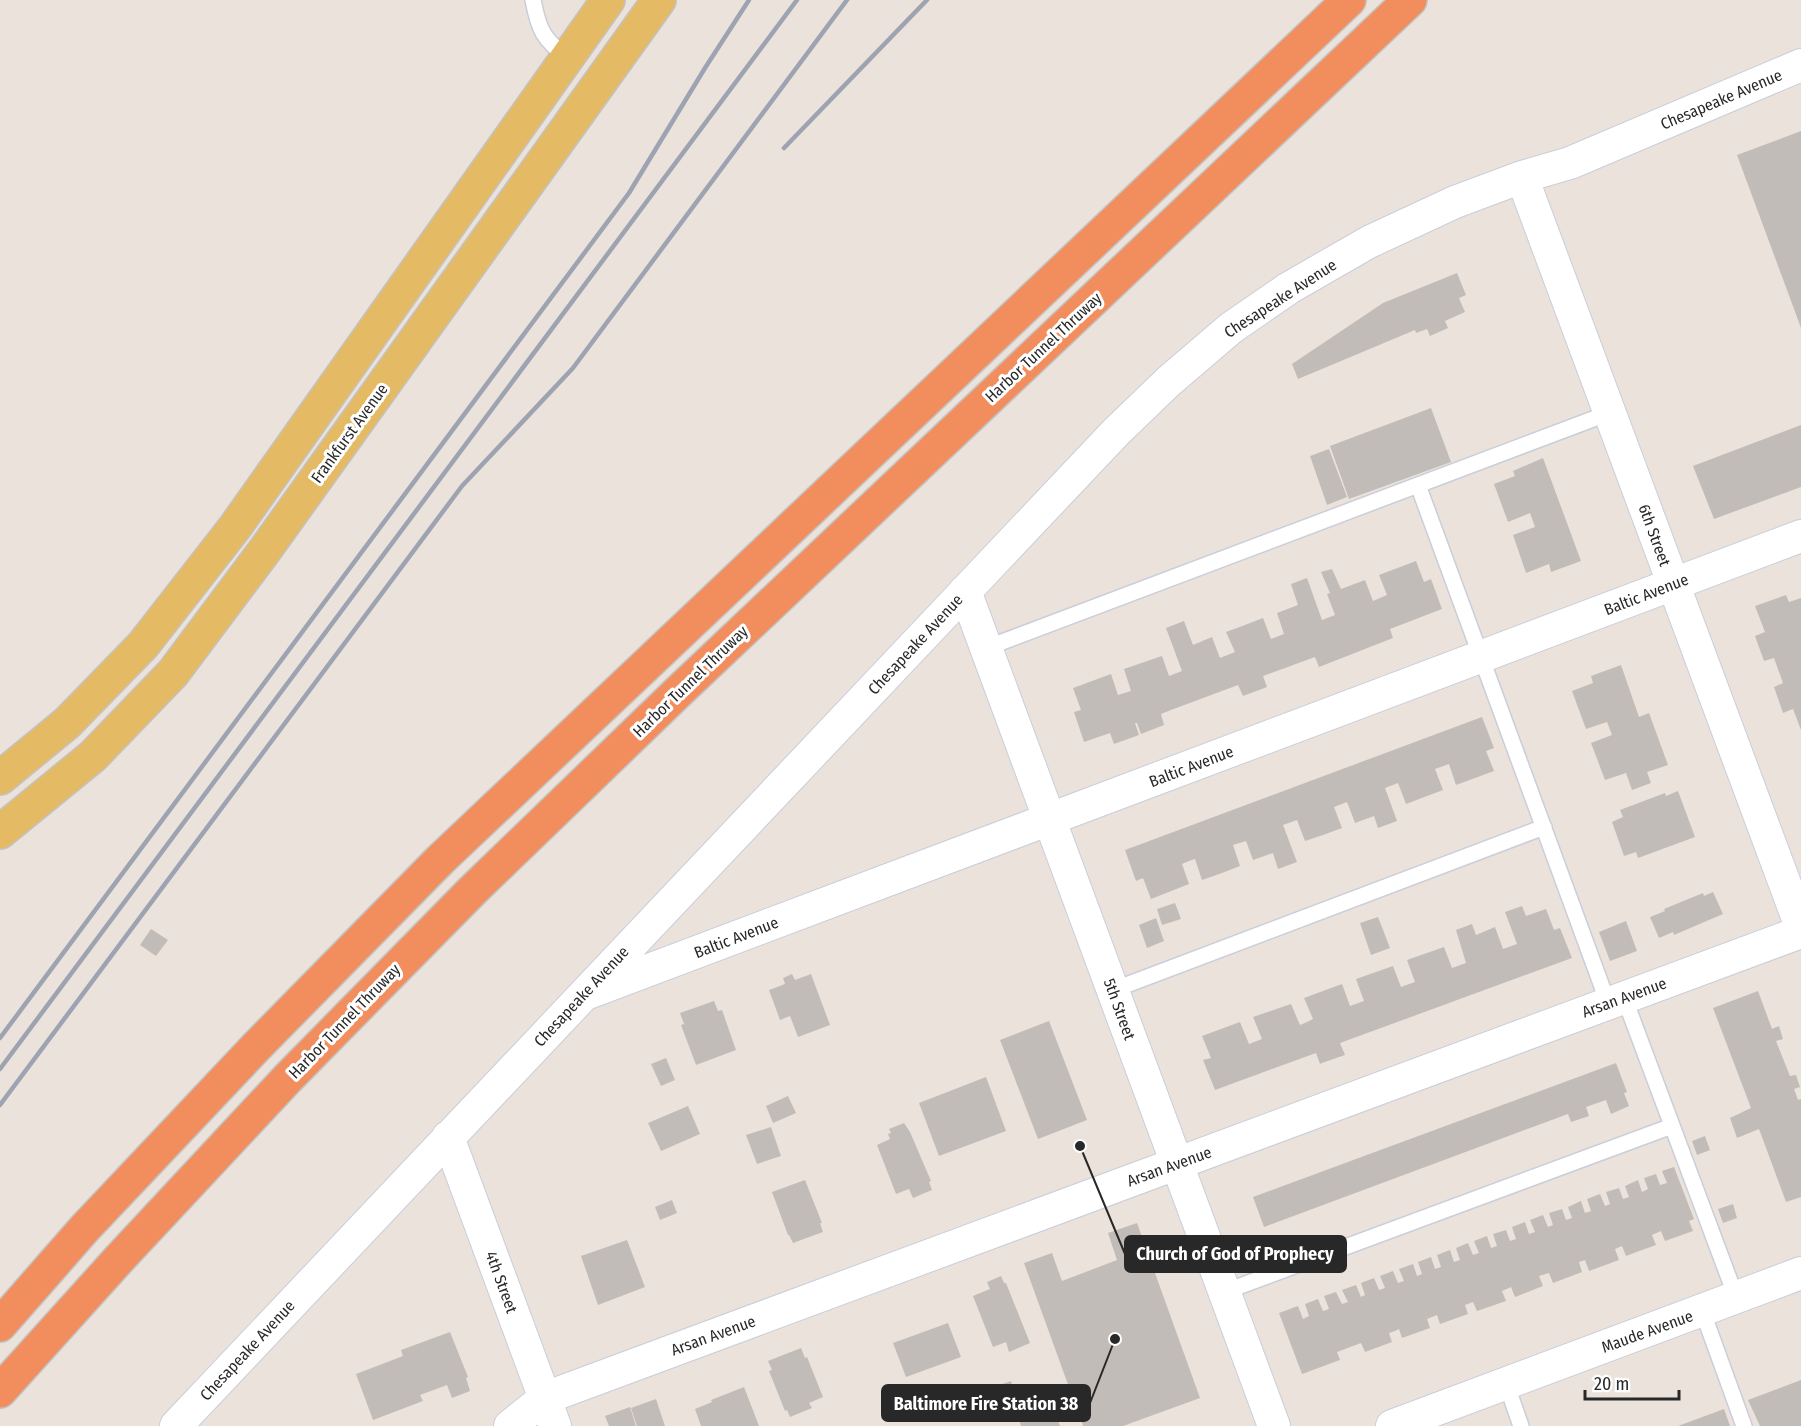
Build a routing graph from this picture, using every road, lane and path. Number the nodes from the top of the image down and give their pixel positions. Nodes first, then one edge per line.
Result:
1 (533, 0) edge
2 (608, 0) edge
3 (659, 0) edge
4 (1349, 0) edge
5 (1410, 0) edge
6 (567, 58) junction
7 (1801, 65) edge
8 (600, 82) junction
9 (1522, 177) junction
10 (1609, 412) junction
11 (1418, 485) junction
12 (1801, 536) edge
13 (1673, 584) junction
14 (965, 591) junction
15 (986, 648) junction
16 (1481, 656) junction
17 (0, 778) edge
18 (1049, 819) junction
19 (1544, 827) junction
20 (0, 832) edge
21 (1801, 927) edge
22 (1801, 932) edge
23 (1113, 990) junction
24 (582, 995) junction
25 (1616, 1000) junction
26 (1672, 1126) junction
27 (448, 1137) junction
28 (1177, 1163) junction
29 (1801, 1273) edge
30 (1224, 1293) junction
31 (1736, 1297) junction
32 (1702, 1310) junction
33 (0, 1325) edge
34 (1506, 1383) junction
35 (0, 1391) edge
36 (550, 1412) edge
37 (176, 1426) edge
38 (510, 1426) edge
39 (1274, 1426) edge
40 (1392, 1426) edge
41 (1521, 1426) edge
42 (1744, 1426) edge

1 - 6 lane
2 - 6 main road
3 - 8 main road, Frankfurst Avenue
4 - 33 highway
5 - 35 highway, Harbor Tunnel Thruway
6 - 8 main road
6 - 17 main road
7 - 9 street, Chesapeake Avenue
8 - 20 main road, Frankfurst Avenue
9 - 10 street, 6th Street
9 - 14 street, Chesapeake Avenue
10 - 11 lane
10 - 13 street, 6th Street
11 - 15 lane
11 - 16 lane
12 - 13 street, Baltic Avenue
13 - 16 street, Baltic Avenue
13 - 21 street, 6th Street
14 - 15 street, 5th Street
14 - 24 street, Chesapeake Avenue
15 - 18 street, 5th Street
16 - 18 street, Baltic Avenue
16 - 19 lane
18 - 23 street, 5th Street
18 - 24 street, Baltic Avenue
19 - 23 lane
19 - 25 lane
22 - 25 street, Arsan Avenue
23 - 28 street, 5th Street
24 - 27 street, Chesapeake Avenue
25 - 26 lane
25 - 28 street, Arsan Avenue
26 - 30 lane
26 - 31 lane
27 - 36 street, 4th Street
27 - 37 street, Chesapeake Avenue
28 - 30 street, 5th Street
28 - 36 street, Arsan Avenue
29 - 31 street, Maude Avenue
30 - 39 street, 5th Street
31 - 32 street, Maude Avenue
32 - 34 street, Maude Avenue
32 - 42 lane
34 - 40 street, Maude Avenue
34 - 41 lane
36 - 38 street, Arsan Avenue

